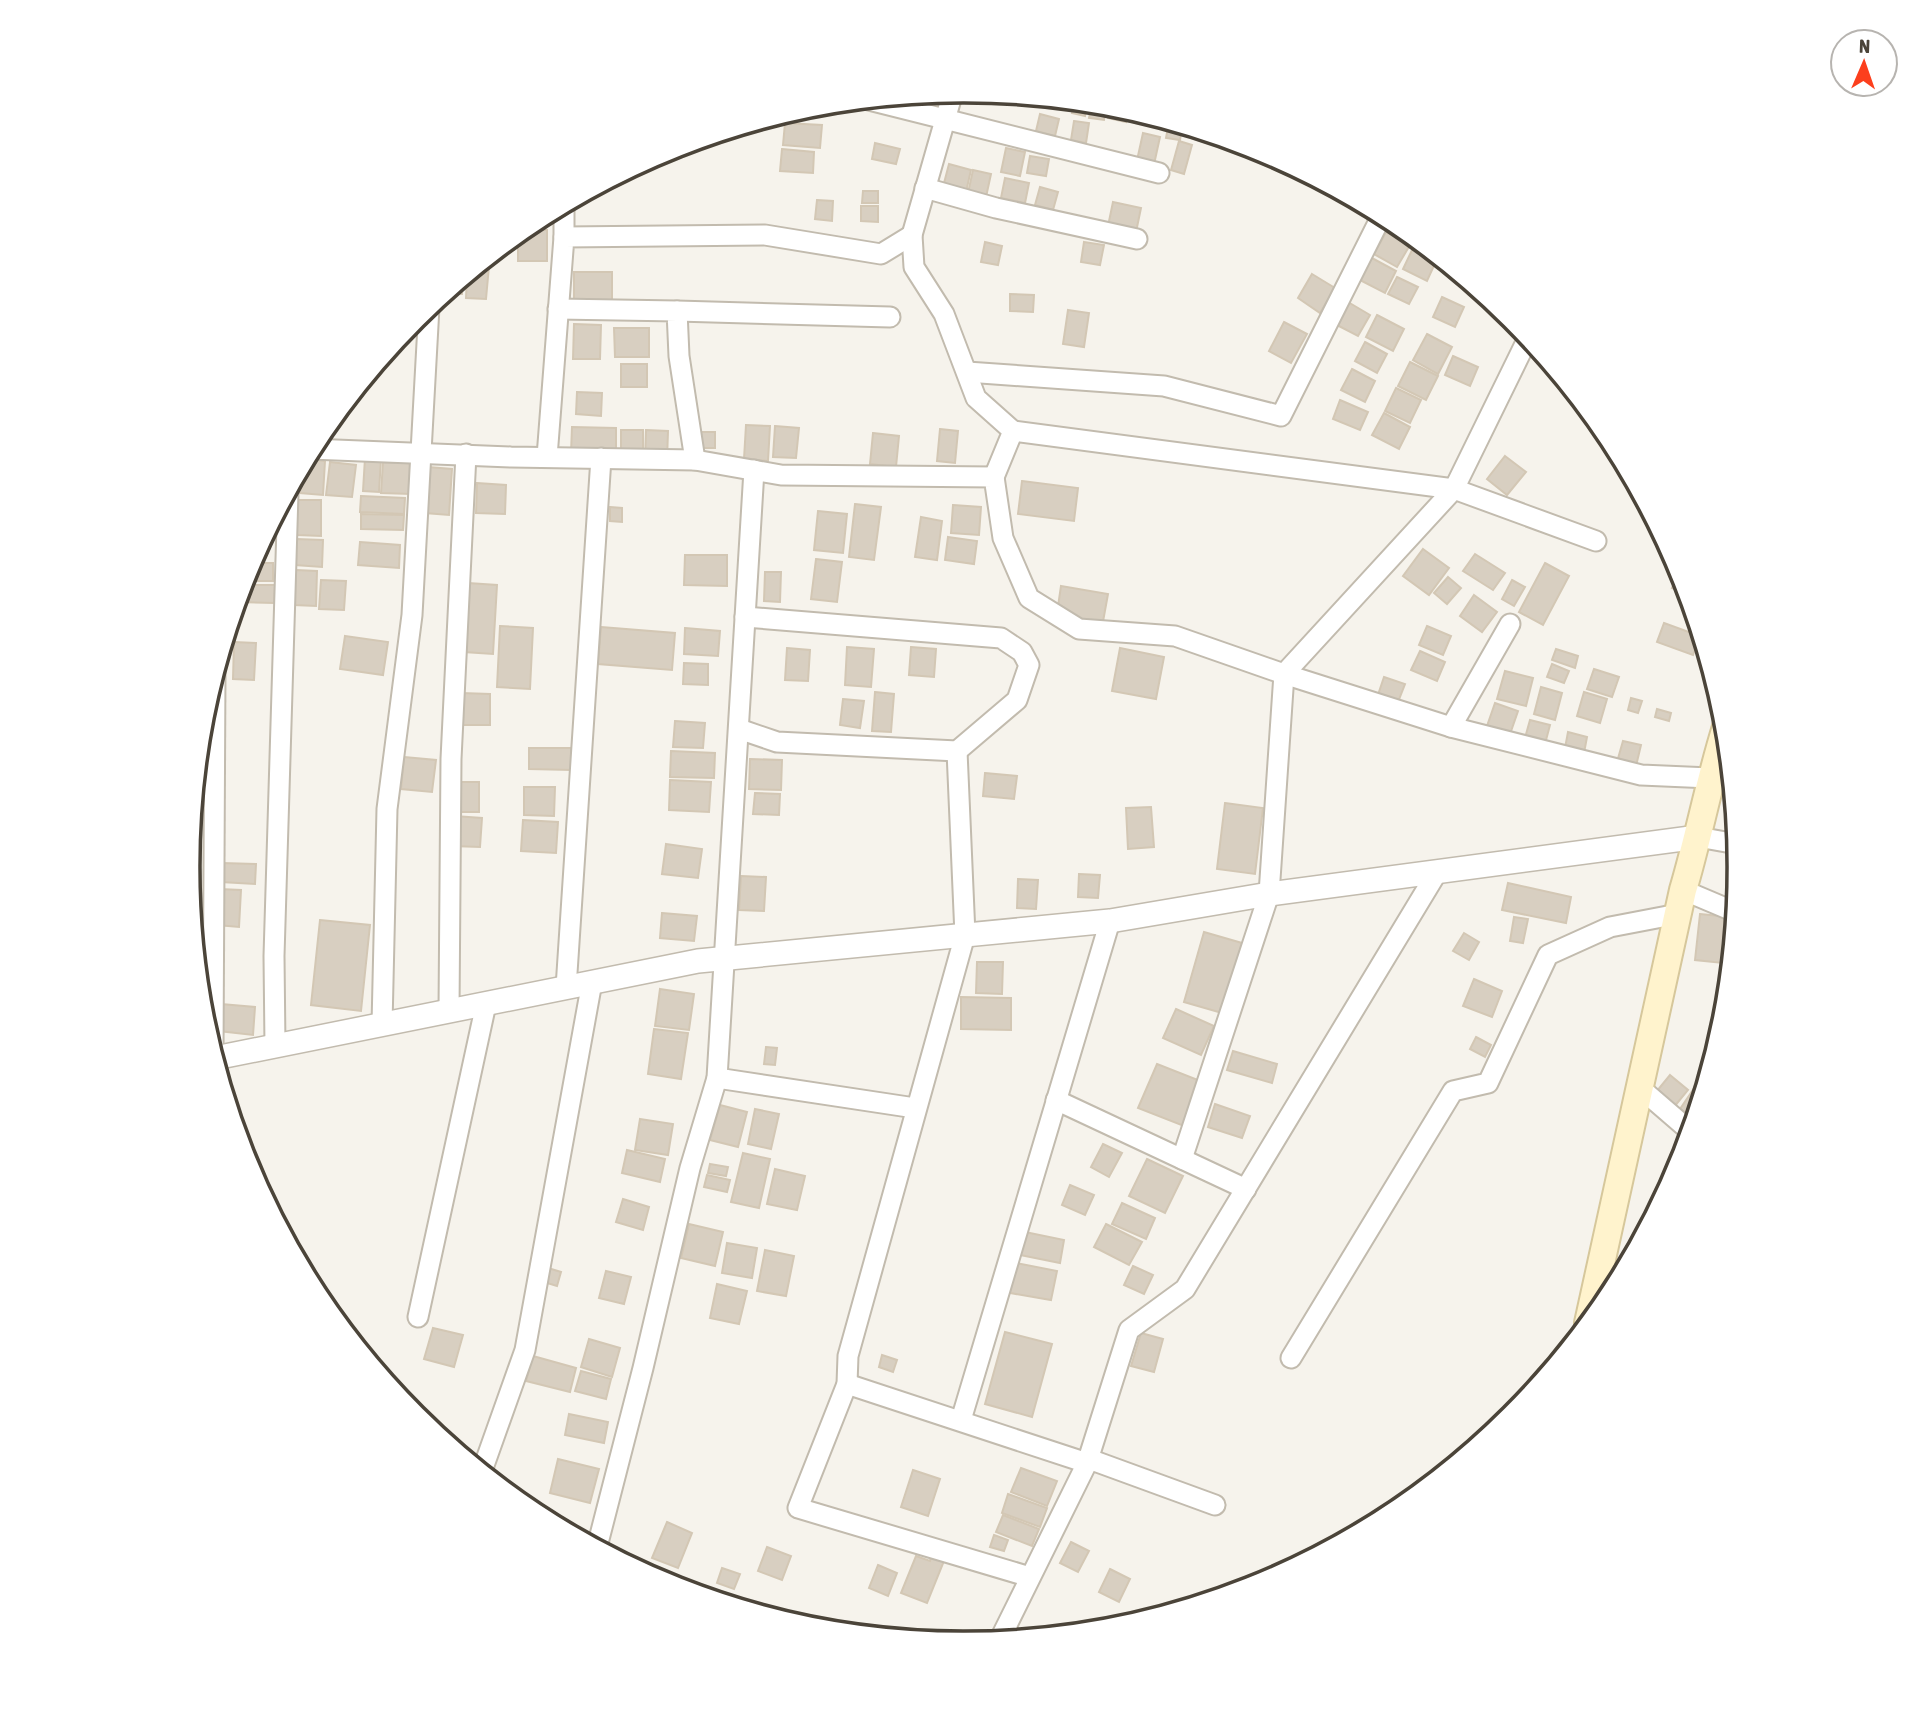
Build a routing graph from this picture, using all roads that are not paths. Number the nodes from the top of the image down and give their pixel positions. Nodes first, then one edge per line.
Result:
1 (950, 104) edge
2 (895, 107) edge
3 (945, 120) junction
4 (1159, 173) dead end
5 (925, 188) junction
6 (564, 217) edge
7 (1377, 225) edge
8 (912, 235) junction
9 (564, 237) junction
10 (1137, 239) dead end
11 (558, 309) junction
12 (677, 312) junction
13 (890, 317) dead end
14 (428, 322) edge
15 (1523, 347) edge
16 (967, 372) junction
17 (1013, 431) junction
18 (324, 449) edge
19 (420, 452) junction
20 (466, 454) junction
21 (547, 457) junction
22 (601, 458) junction
23 (695, 460) junction
24 (754, 470) junction
25 (994, 477) junction
26 (1454, 489) junction
27 (287, 513) edge
28 (1596, 541) dead end
29 (745, 617) junction
30 (1510, 624) dead end
31 (1284, 674) junction
32 (215, 715) edge
33 (1451, 727) junction
34 (738, 729) junction
35 (957, 751) junction
36 (1718, 751) edge
37 (1710, 778) junction
38 (1698, 837) junction
39 (1727, 842) edge
40 (1643, 845) junction
41 (1436, 874) junction
42 (1683, 893) junction
43 (1269, 894) junction
44 (1726, 909) edge
45 (1110, 921) junction
46 (965, 935) junction
47 (725, 958) junction
48 (592, 982) junction
49 (566, 988) junction
50 (486, 1004) junction
51 (213, 1011) edge
52 (449, 1011) junction
53 (382, 1025) junction
54 (275, 1046) junction
55 (224, 1056) edge
56 (717, 1078) junction
57 (1639, 1087) junction
58 (1056, 1100) junction
59 (915, 1108) junction
60 (1682, 1124) edge
61 (1181, 1159) junction
62 (1247, 1189) junction
63 (1593, 1299) edge
64 (418, 1317) dead end
65 (1291, 1358) dead end
66 (847, 1384) junction
67 (961, 1420) junction
68 (1088, 1461) junction
69 (485, 1462) edge
70 (1215, 1505) dead end
71 (599, 1538) edge
72 (1030, 1577) junction
73 (1005, 1629) edge

1 - 3 street
2 - 3 street
3 - 4 street
3 - 5 street
5 - 8 street
5 - 10 street
6 - 9 street
7 - 16 street
8 - 9 street
8 - 16 street
9 - 11 street
11 - 12 street
11 - 21 street
12 - 13 street
12 - 23 street
14 - 19 street
15 - 26 street
16 - 17 street
17 - 25 street
17 - 26 street
18 - 19 street
19 - 20 street
19 - 53 street
20 - 21 street
20 - 52 street
21 - 22 street
22 - 23 street
22 - 49 street
23 - 24 street
24 - 25 street
24 - 29 street
25 - 31 street
26 - 28 street
26 - 31 street
27 - 54 street
29 - 34 street
29 - 35 street
30 - 33 street
31 - 33 street
31 - 43 street
32 - 51 street
33 - 37 street
34 - 35 street
34 - 47 street
35 - 46 street
36 - 37 main road
37 - 38 main road
38 - 39 street
38 - 40 street
38 - 42 main road
40 - 41 street
40 - 42 street
41 - 43 street
41 - 62 street
42 - 44 street
42 - 57 main road
42 - 65 street
43 - 45 street
43 - 61 street
45 - 46 street
45 - 58 street
46 - 47 street
46 - 59 street
47 - 48 street
47 - 56 street
48 - 49 street
48 - 69 street
49 - 50 street
50 - 52 street
50 - 64 street
52 - 53 street
53 - 54 street
54 - 55 street
56 - 59 street
56 - 71 street
57 - 60 street
57 - 63 main road
58 - 61 street
58 - 67 street
59 - 66 street
61 - 62 street
62 - 68 street
66 - 67 street
66 - 72 street
67 - 68 street
68 - 70 street
68 - 72 street
72 - 73 street

